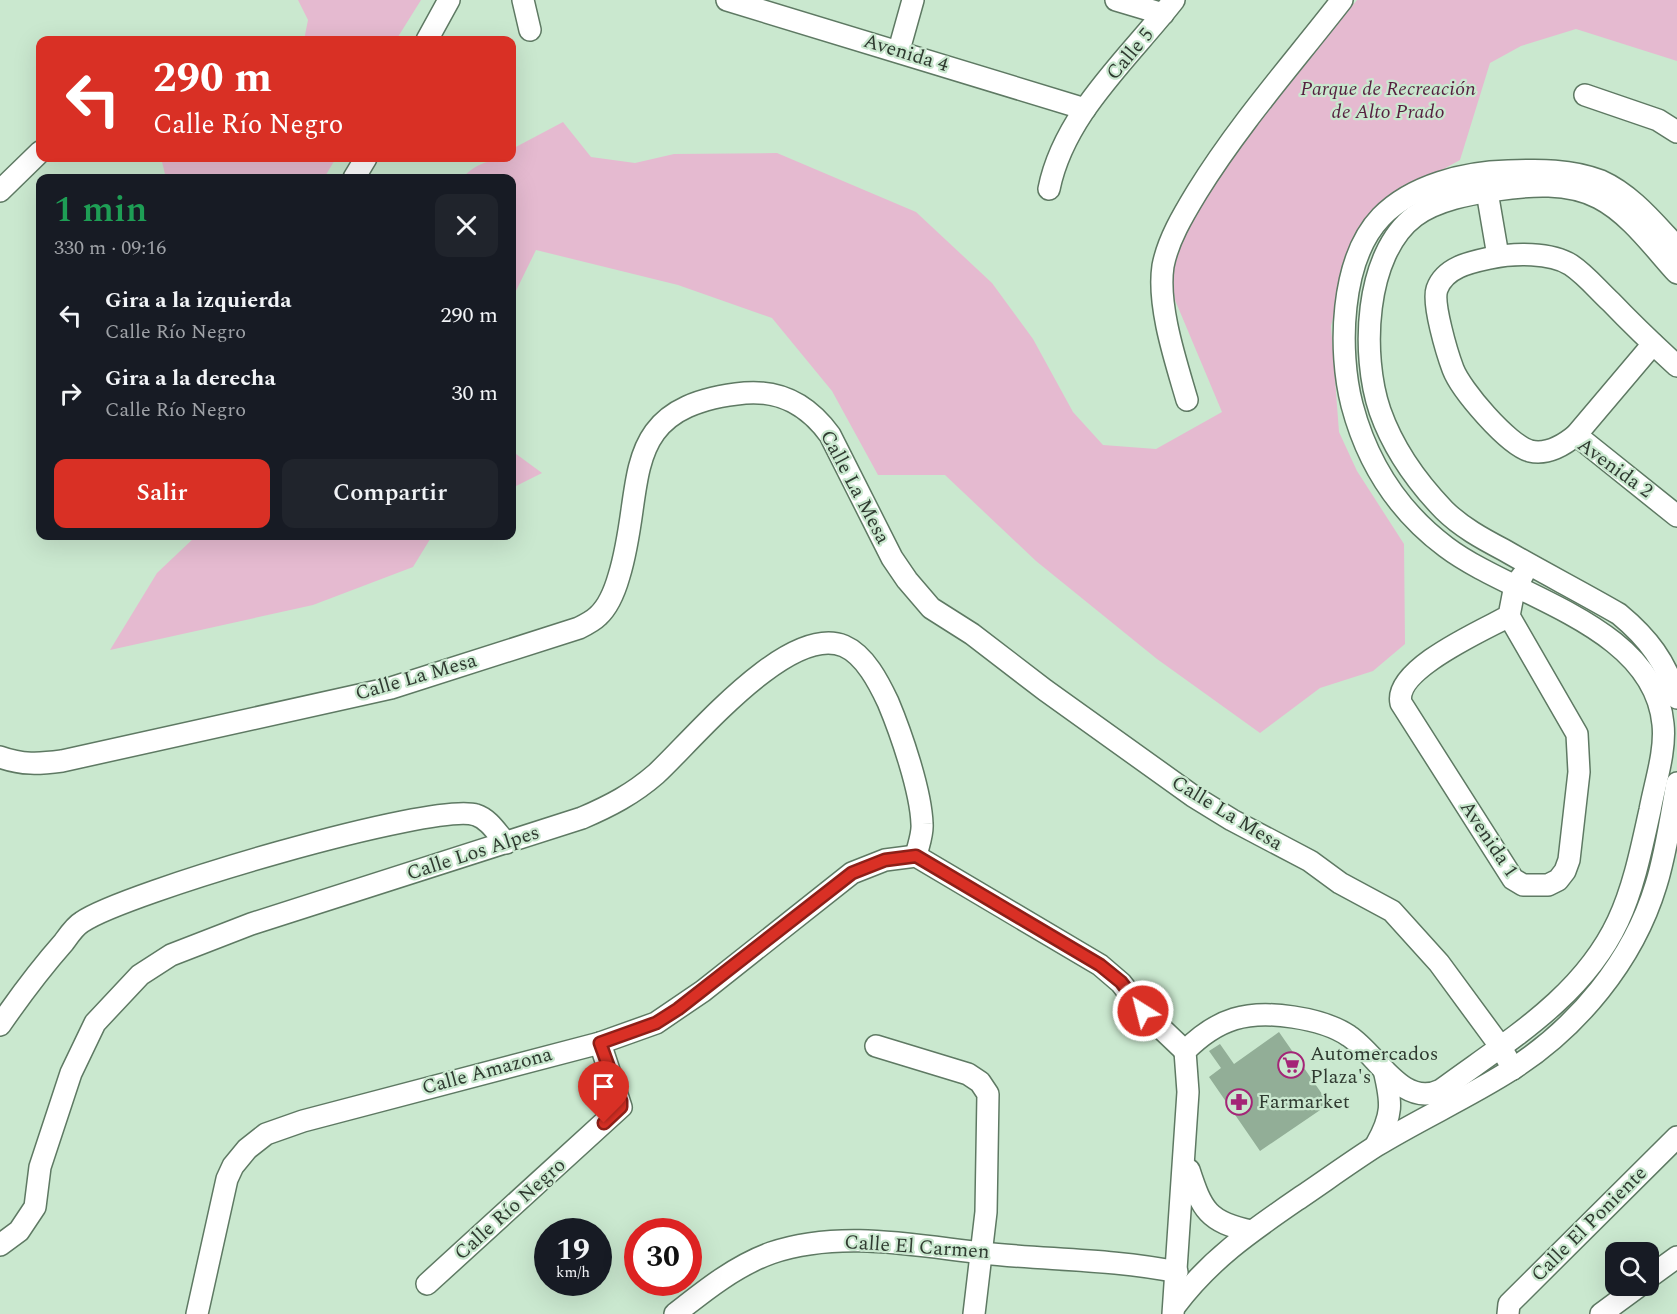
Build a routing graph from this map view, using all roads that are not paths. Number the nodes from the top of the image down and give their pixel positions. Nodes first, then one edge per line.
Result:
1 (449, 0) edge
2 (523, 0) edge
3 (727, 0) edge
4 (913, 0) edge
5 (1116, 0) edge
6 (1342, 0) edge
7 (1169, 7) edge
8 (530, 30) dead end
9 (429, 36) edge
10 (899, 50) junction
11 (1585, 95) dead end
12 (1085, 109) junction
13 (1677, 132) edge
14 (36, 156) edge
15 (1485, 182) junction
16 (1049, 189) dead end
17 (0, 191) edge
18 (1677, 247) edge
19 (1498, 256) junction
20 (1677, 273) edge
21 (1653, 344) junction
22 (1677, 366) edge
23 (1187, 400) dead end
24 (1576, 435) junction
25 (1677, 516) edge
26 (1531, 566) junction
27 (1515, 585) junction
28 (1509, 616) junction
29 (1677, 698) edge
30 (0, 757) edge
31 (1677, 783) edge
32 (506, 843) junction
33 (916, 856) junction
34 (0, 1025) edge
35 (600, 1043) junction
36 (876, 1046) dead end
37 (1500, 1046) junction
38 (1185, 1051) junction
39 (1513, 1069) junction
40 (1384, 1070) junction
41 (1677, 1137) edge
42 (1377, 1146) junction
43 (1185, 1158) junction
44 (1251, 1231) junction
45 (0, 1245) edge
46 (982, 1253) junction
47 (1677, 1257) edge
48 (1659, 1270) edge
49 (1177, 1272) junction
50 (427, 1284) dead end
51 (1625, 1296) edge
52 (1174, 1310) edge
53 (197, 1314) edge
54 (675, 1314) edge
55 (974, 1314) edge
56 (1508, 1314) edge
57 (1601, 1314) edge

1 - 9 street
2 - 8 street
3 - 10 street, Avenida 4
4 - 10 street
5 - 7 street
6 - 23 street
7 - 12 street, Calle 5
10 - 12 street, Avenida 4
11 - 13 street
12 - 16 street, Calle 5
14 - 17 street
15 - 18 street
15 - 19 street
15 - 20 street
15 - 26 street
15 - 27 street
19 - 21 street, Avenida 2
19 - 24 street, Avenida 2
21 - 22 street, Avenida 2
21 - 24 street
24 - 25 street, Avenida 2
26 - 27 street
26 - 29 street
27 - 28 street
27 - 37 street
28 - 28 street, Avenida 1
30 - 37 street, Calle La Mesa
31 - 39 street
32 - 33 street, Calle Los Alpes
32 - 34 street
32 - 45 street, Calle Los Alpes
33 - 35 street, Calle Amazona
33 - 38 street
35 - 50 street, Calle Río Negro
35 - 53 street, Calle Amazona
36 - 46 street
37 - 39 street, Calle La Mesa
37 - 40 street
38 - 40 street
38 - 43 street
39 - 42 street
40 - 42 street
41 - 56 street, Calle El Poniente
42 - 44 street
43 - 44 street
43 - 49 street
44 - 52 street
46 - 49 street, Calle El Carmen
46 - 54 street, Calle El Carmen
46 - 55 street
47 - 48 street
49 - 52 street
51 - 57 street

